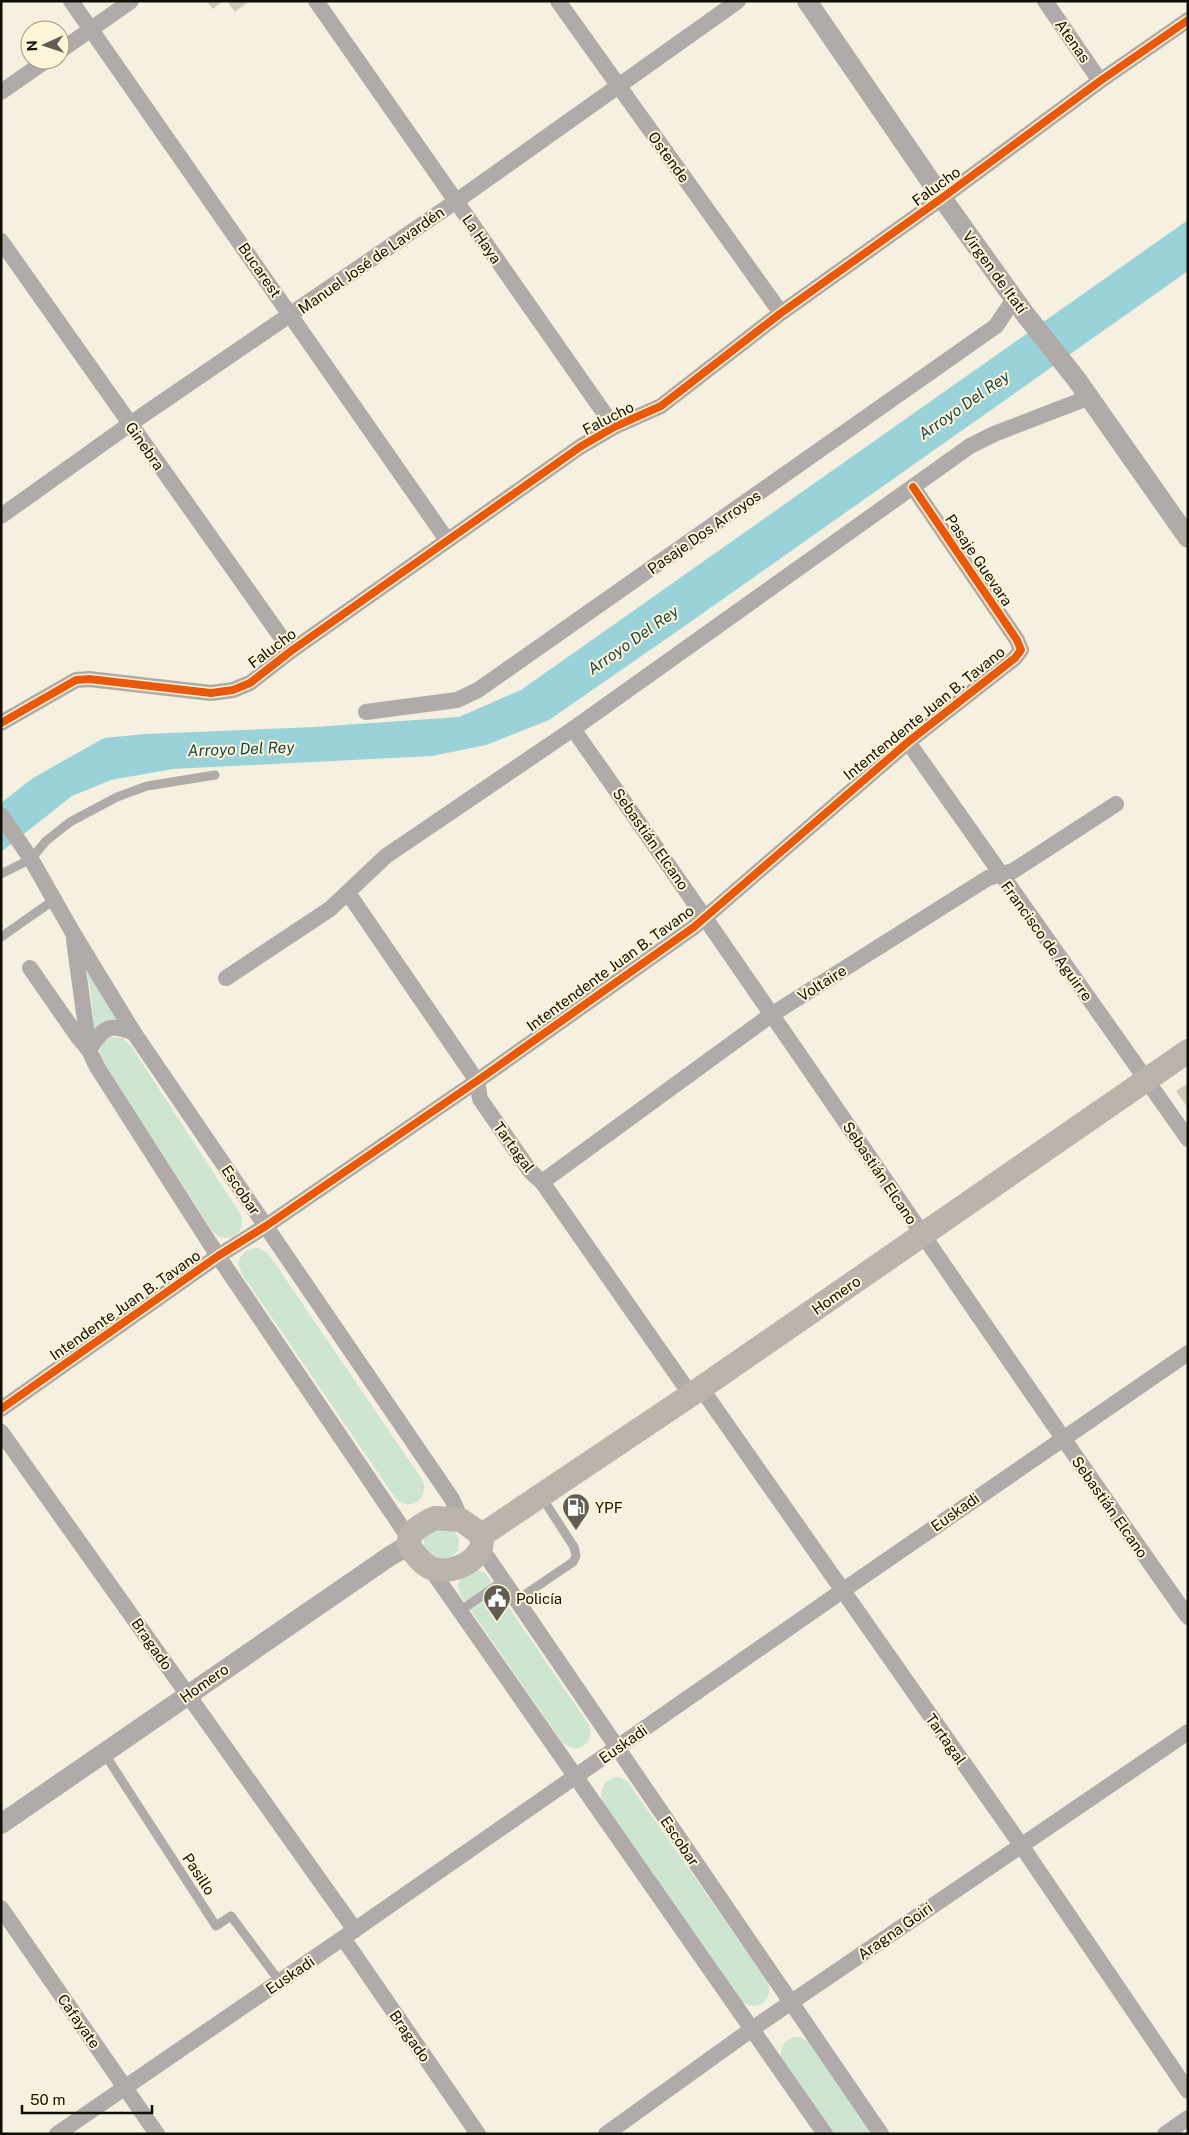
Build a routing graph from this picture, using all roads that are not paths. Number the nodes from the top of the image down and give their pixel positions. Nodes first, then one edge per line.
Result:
1 (72, 1) edge
2 (132, 1) edge
3 (316, 1) edge
4 (558, 1) edge
5 (738, 1) edge
6 (807, 1) edge
7 (1045, 1) edge
8 (1188, 20) edge
9 (92, 30) junction
10 (70, 44) edge
11 (33, 70) edge
12 (1100, 82) junction
13 (618, 87) junction
14 (1, 92) edge
15 (942, 198) junction
16 (455, 202) junction
17 (1, 241) edge
18 (1020, 306) junction
19 (780, 313) junction
20 (290, 315) junction
21 (1090, 397) junction
22 (130, 424) junction
23 (614, 427) junction
24 (913, 487) junction
25 (1, 516) edge
26 (1188, 538) edge
27 (447, 540) junction
28 (1021, 650) joint
29 (291, 651) junction
30 (366, 712) dead end
31 (1, 723) edge
32 (573, 729) junction
33 (908, 742) junction
34 (215, 775) dead end
35 (1116, 804) dead end
36 (1, 816) edge
37 (29, 855) junction
38 (1, 874) edge
39 (1000, 874) junction
40 (348, 893) junction
41 (54, 900) junction
42 (705, 916) junction
43 (73, 933) junction
44 (1, 937) edge
45 (30, 968) dead end
46 (226, 978) dead end
47 (771, 1015) junction
48 (134, 1032) junction
49 (89, 1050) junction
50 (1188, 1051) edge
51 (1147, 1080) junction
52 (477, 1081) junction
53 (1188, 1139) edge
54 (542, 1182) junction
55 (266, 1226) junction
56 (922, 1235) junction
57 (218, 1256) junction
58 (1188, 1352) edge
59 (696, 1392) junction
60 (1, 1409) edge
61 (1, 1432) edge
62 (1062, 1439) junction
63 (541, 1496) junction
64 (461, 1520) junction
65 (481, 1541) junction
66 (409, 1542) junction
67 (430, 1568) junction
68 (504, 1581) junction
69 (842, 1591) junction
70 (517, 1600) junction
71 (460, 1611) junction
72 (1188, 1617) edge
73 (187, 1694) junction
74 (1188, 1732) edge
75 (617, 1749) junction
76 (104, 1753) junction
77 (575, 1777) junction
78 (1, 1824) edge
79 (1021, 1845) junction
80 (1, 1908) edge
81 (349, 1934) junction
82 (280, 1982) junction
83 (791, 2003) junction
84 (752, 2029) junction
85 (124, 2086) junction
86 (1188, 2091) edge
87 (1188, 2118) edge
88 (57, 2134) edge
89 (156, 2134) edge
90 (478, 2134) edge
91 (606, 2134) edge
92 (825, 2134) edge
93 (881, 2134) edge
94 (1165, 2134) edge

1 - 9 street, Bucarest
2 - 9 street
3 - 16 street, La Haya
4 - 13 street, Ostende
5 - 13 street, Manuel José de Lavardén
6 - 15 street, Virgen de Itatí
7 - 12 street, Atenas
8 - 12 street, Falucho
9 - 10 street
9 - 20 street, Bucarest
11 - 14 street
12 - 15 street, Falucho
13 - 16 street, Manuel José de Lavardén
13 - 19 street, Ostende
15 - 18 street, Virgen de Itatí
15 - 19 street, Falucho
16 - 20 street, Manuel José de Lavardén
16 - 23 street, La Haya
17 - 22 street, Ginebra
18 - 21 street, Virgen de Itatí
18 - 30 street, Pasaje Dos Arroyos
19 - 23 street, Falucho
20 - 22 street, Manuel José de Lavardén
20 - 27 street, Bucarest
21 - 24 street
21 - 26 street, Virgen de Itatí
22 - 25 street, Manuel José de Lavardén
22 - 29 street, Ginebra
23 - 27 street, Falucho
24 - 28 street, Pasaje Guevara
24 - 32 street
27 - 29 street, Falucho
28 - 33 street, Intentendente Juan B. Tavano
29 - 31 street, Falucho
32 - 40 street
32 - 42 street, Sebastián Elcano
33 - 39 street, Francisco de Aguirre
33 - 42 street, Intentendente Juan B. Tavano
34 - 37 lane
35 - 39 street, Voltaire
36 - 37 street, Escobar
37 - 38 lane
37 - 41 street, Escobar
39 - 47 street, Voltaire
39 - 51 street, Francisco de Aguirre
40 - 46 street
40 - 52 street, Tartagal
41 - 43 street, Escobar
41 - 44 lane
42 - 47 street, Sebastián Elcano
42 - 52 street, Intentendente Juan B. Tavano
43 - 48 street, Escobar
43 - 49 street, Escobar
45 - 49 street, Escobar
47 - 54 street, Voltaire
47 - 56 street, Sebastián Elcano
48 - 49 street
48 - 55 street, Escobar
49 - 57 street, Escobar
50 - 51 main road, Homero
51 - 53 street, Francisco de Aguirre
51 - 56 main road, Homero
52 - 54 street, Tartagal
52 - 55 street, Intentendente Juan B. Tavano
54 - 59 street, Tartagal
55 - 57 street, Intendente Juan B. Tavano
55 - 64 street, Escobar
56 - 59 main road, Homero
56 - 62 street, Sebastián Elcano
57 - 60 street, Intendente Juan B. Tavano
57 - 66 street, Escobar
58 - 62 street, Euskadi
59 - 63 main road, Homero
59 - 69 street, Tartagal
61 - 73 street, Bragado
62 - 69 street, Euskadi
62 - 72 street, Sebastián Elcano
63 - 65 main road, Homero
63 - 70 lane
64 - 65 main road
64 - 66 main road
65 - 67 main road
65 - 68 street, Escobar
66 - 67 main road
66 - 73 street, Homero
67 - 71 street
68 - 70 street, Escobar
68 - 71 lane
69 - 75 street, Euskadi
69 - 79 street, Tartagal
70 - 75 street, Escobar
71 - 77 street
73 - 76 street, Homero
73 - 81 street, Bragado
74 - 79 street, Aragna Goiri
75 - 77 street, Euskadi
75 - 83 street, Escobar
76 - 78 street, Homero
76 - 82 lane, Pasillo
77 - 81 street, Euskadi
77 - 84 street
79 - 83 street, Aragna Goiri
79 - 86 street, Tartagal
80 - 85 street, Cafayate
81 - 82 street, Euskadi
81 - 90 street, Bragado
82 - 85 street, Euskadi
83 - 84 street, Aragna Goiri
83 - 93 street, Escobar
84 - 91 street, Aragna Goiri
84 - 92 street
85 - 88 street, Euskadi
85 - 89 street, Cafayate
87 - 94 street

